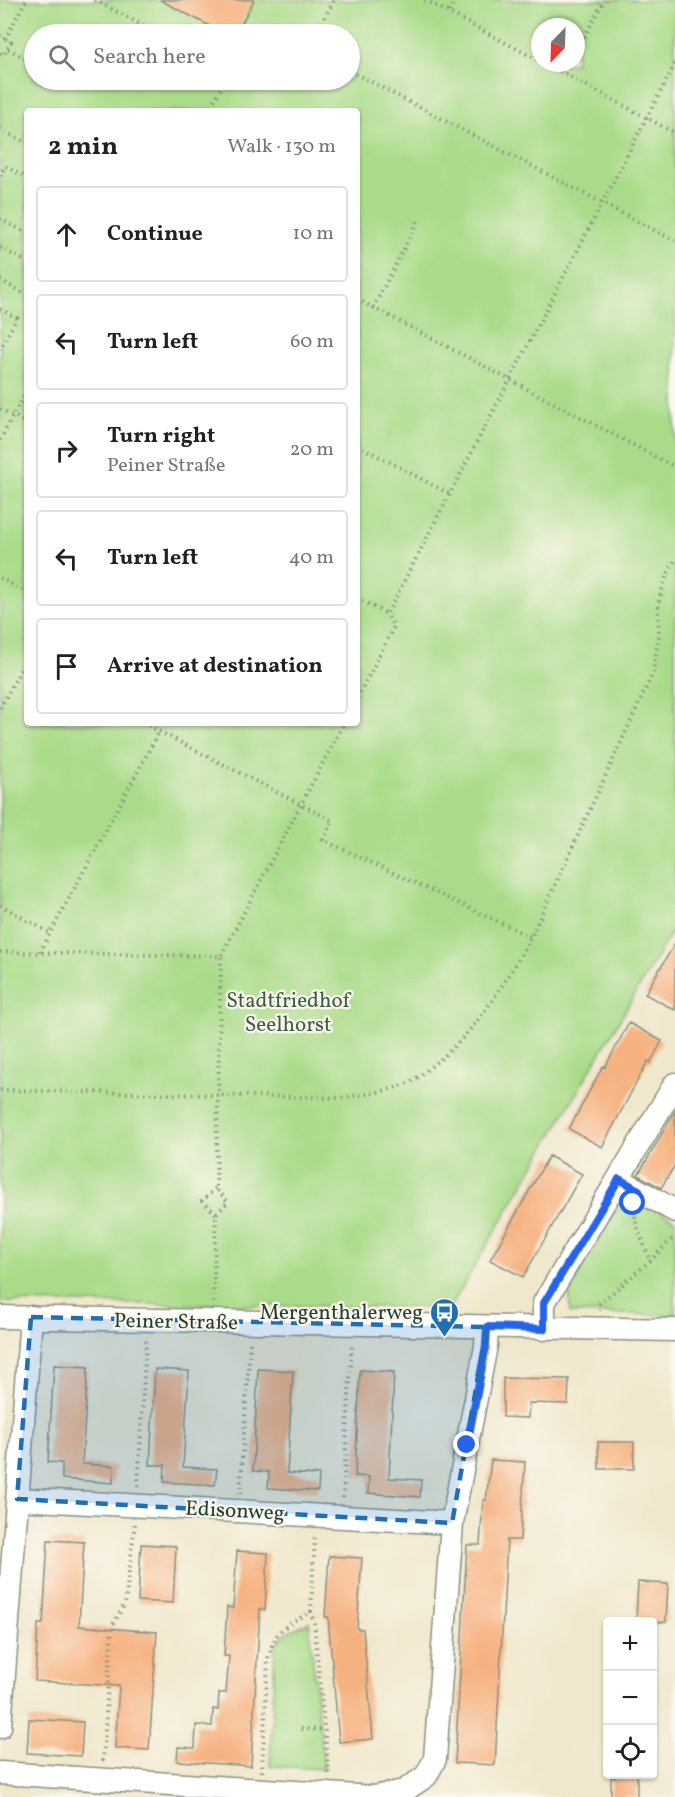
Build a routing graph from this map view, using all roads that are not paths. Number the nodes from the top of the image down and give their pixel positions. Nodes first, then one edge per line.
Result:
1 (675, 1084) edge
2 (619, 1179) junction
3 (675, 1211) edge
4 (0, 1317) edge
5 (31, 1317) junction
6 (487, 1327) junction
7 (544, 1329) junction
8 (675, 1330) edge
9 (17, 1499) junction
10 (8, 1522) edge
11 (452, 1523) junction
12 (0, 1727) edge
13 (0, 1773) edge
14 (374, 1797) edge

1 - 2 street
2 - 3 street
2 - 7 street
4 - 5 street, Peiner Straße
5 - 6 street, Peiner Straße
5 - 9 street
6 - 7 street, Peiner Straße
6 - 11 street
7 - 8 street, Peiner Straße
9 - 10 street
9 - 11 street, Edisonweg
10 - 12 street
11 - 14 street
13 - 14 street

